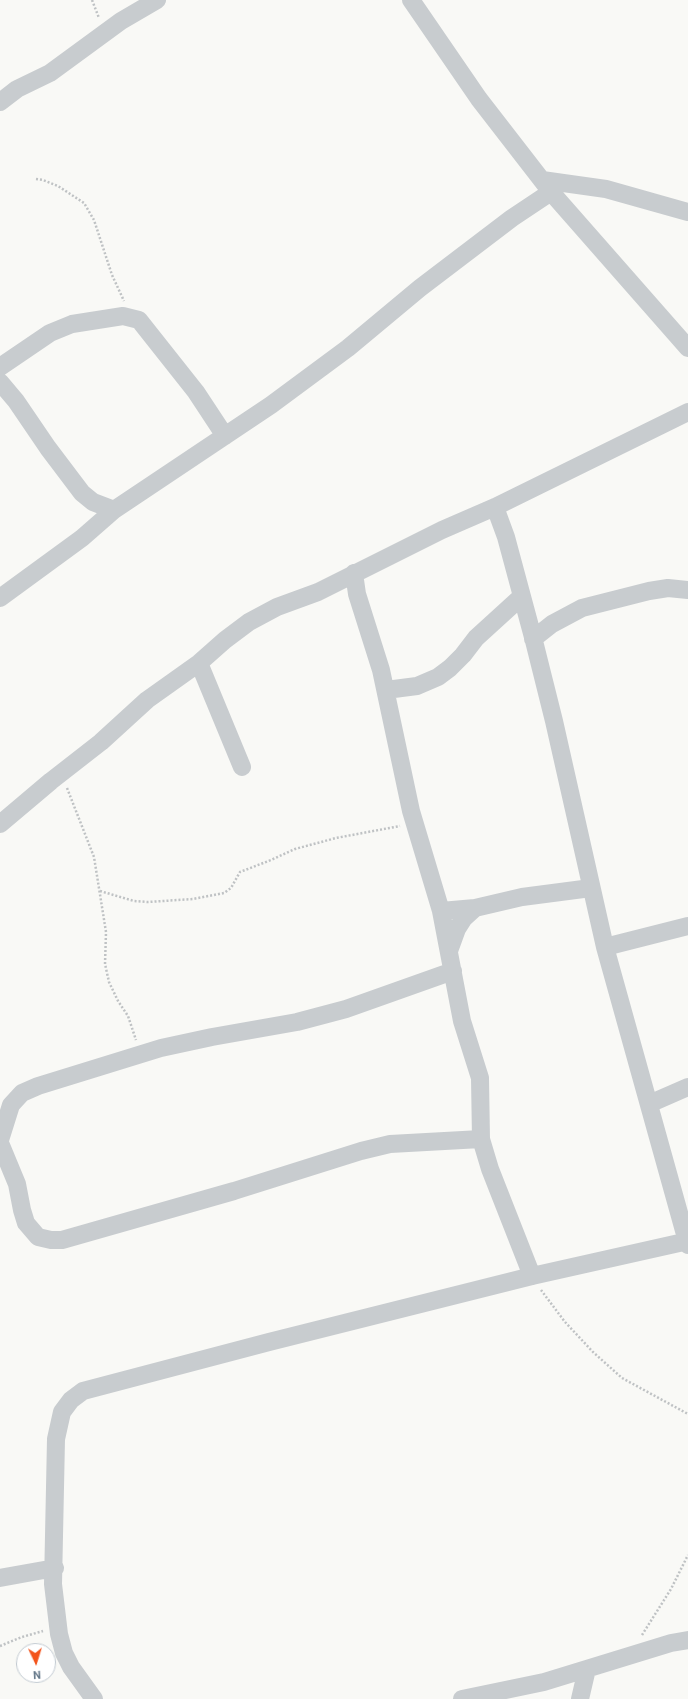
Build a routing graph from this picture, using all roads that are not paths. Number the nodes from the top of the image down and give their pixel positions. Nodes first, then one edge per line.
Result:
1 (157, 0) edge
2 (411, 0) edge
3 (0, 102) edge
4 (546, 186) junction
5 (688, 212) edge
6 (688, 348) edge
7 (0, 367) edge
8 (0, 382) edge
9 (688, 412) edge
10 (225, 436) junction
11 (495, 506) junction
12 (114, 510) junction
13 (354, 573) junction
14 (688, 590) edge
15 (521, 597) junction
16 (0, 598) edge
17 (533, 638) junction
18 (199, 663) junction
19 (386, 690) junction
20 (242, 768) dead end
21 (0, 824) edge
22 (591, 888) junction
23 (475, 908) junction
24 (441, 911) junction
25 (688, 926) edge
26 (604, 947) junction
27 (449, 951) junction
28 (453, 971) junction
29 (688, 1087) edge
30 (649, 1104) junction
31 (481, 1139) junction
32 (0, 1140) edge
33 (0, 1143) edge
34 (688, 1243) edge
35 (532, 1276) junction
36 (54, 1568) junction
37 (0, 1578) edge
38 (688, 1640) edge
39 (587, 1669) junction
40 (94, 1699) edge
41 (462, 1699) edge
42 (580, 1699) edge

1 - 3 street
2 - 4 street
4 - 5 street
4 - 6 street
4 - 10 street
7 - 10 street
8 - 12 street
9 - 11 street
10 - 12 street
11 - 13 street
11 - 15 street
12 - 16 street
13 - 18 street
13 - 19 street
14 - 17 street
15 - 17 street
15 - 19 street
17 - 22 street
18 - 20 street
18 - 21 street
19 - 24 street
22 - 23 street
22 - 26 street
23 - 24 street
23 - 27 street
24 - 27 street
25 - 26 street
26 - 30 street
27 - 28 street
28 - 31 street
28 - 32 street
29 - 30 street
30 - 34 street
31 - 33 street
31 - 35 street
34 - 35 street
35 - 36 street
36 - 37 street
36 - 40 street
38 - 39 street
39 - 41 street
39 - 42 street

